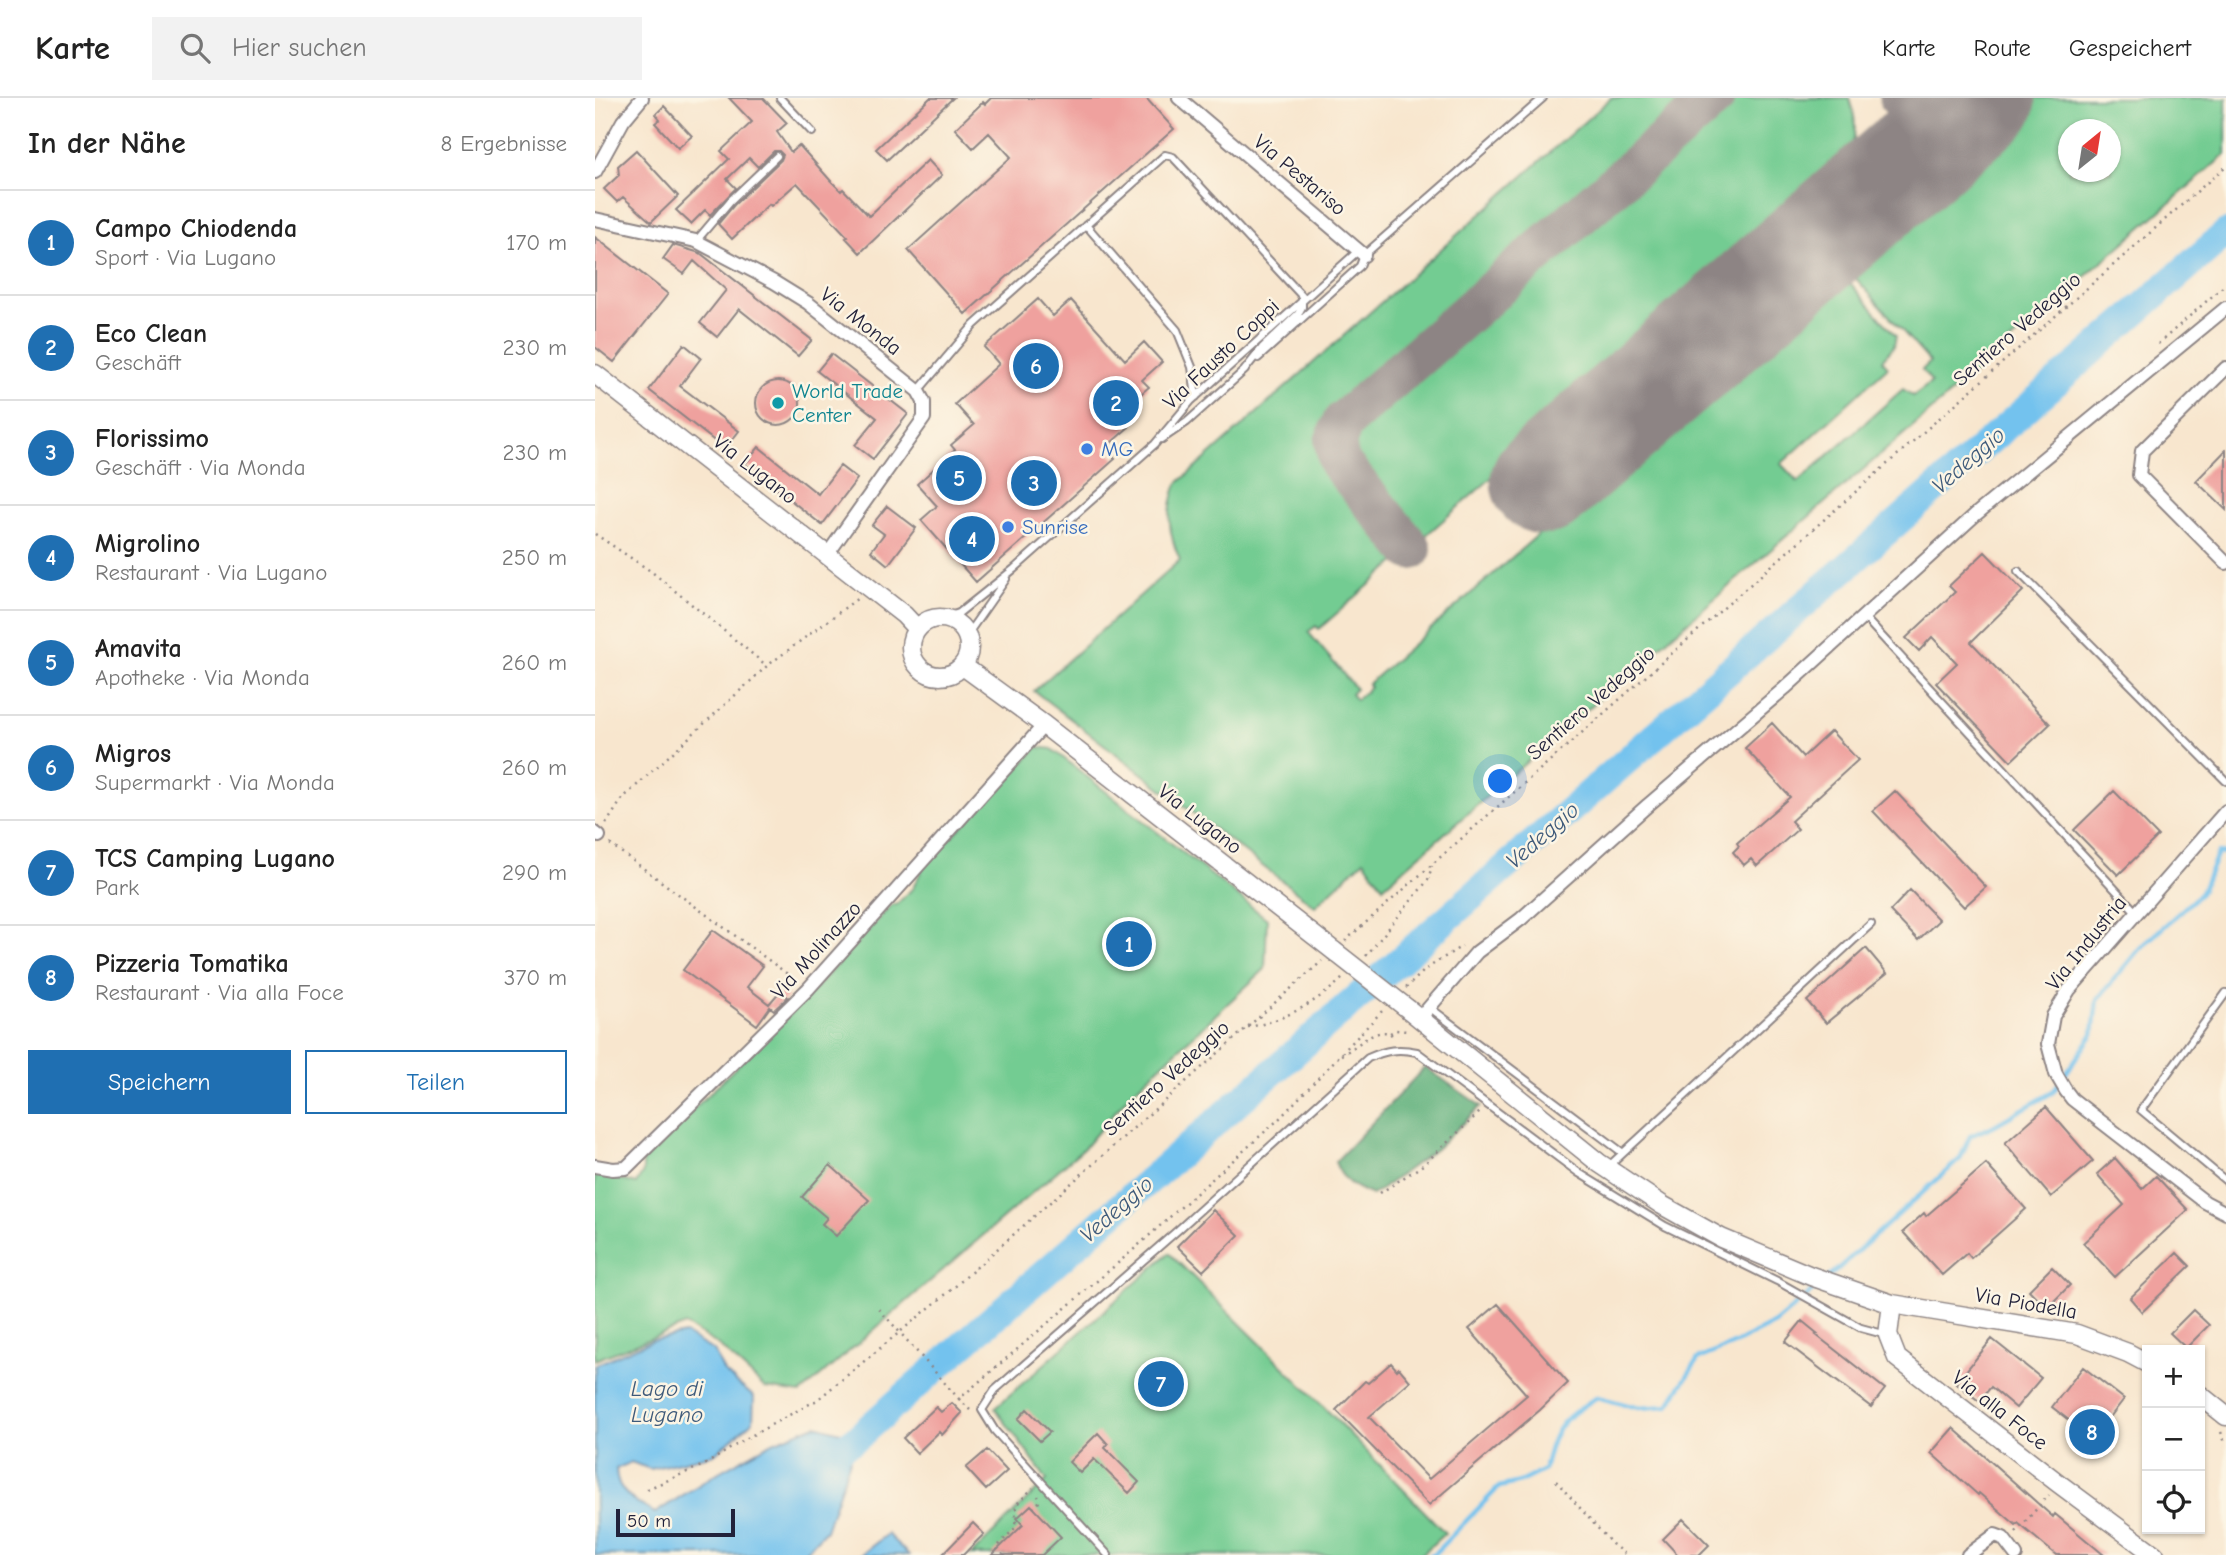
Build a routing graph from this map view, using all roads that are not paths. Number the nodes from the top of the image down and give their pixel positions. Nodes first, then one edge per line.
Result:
1 (642, 98) edge
2 (780, 98) edge
3 (1179, 98) edge
4 (1543, 98) edge
5 (812, 131) dead end
6 (778, 156) dead end
7 (595, 172) edge
8 (595, 219) edge
9 (1086, 225) junction
10 (696, 241) junction
11 (1362, 252) junction
12 (1303, 301) junction
13 (2226, 308) edge
14 (2226, 368) edge
15 (1243, 372) junction
16 (598, 382) edge
17 (918, 391) junction
18 (1196, 397) junction
19 (1155, 444) junction
20 (827, 555) junction
21 (2226, 563) edge
22 (1014, 569) junction
23 (2018, 571) dead end
24 (1863, 616) junction
25 (944, 618) junction
26 (917, 629) junction
27 (967, 635) junction
28 (963, 666) junction
29 (1044, 725) junction
30 (2226, 781) edge
31 (2226, 811) edge
32 (2136, 912) junction
33 (1871, 924) dead end
34 (2226, 993) edge
35 (1414, 1008) junction
36 (1623, 1153) junction
37 (595, 1166) edge
38 (1606, 1168) junction
39 (2226, 1181) edge
40 (2226, 1213) edge
41 (1892, 1304) junction
42 (1888, 1335) junction
43 (2142, 1360) edge
44 (2205, 1399) edge
45 (2226, 1416) edge
46 (1108, 1555) edge
47 (1968, 1555) edge
48 (2016, 1555) edge
49 (2155, 1555) edge

1 - 7 street
2 - 5 lane
3 - 11 street, Via Pestariso
4 - 11 lane, Via Fausto Coppi
6 - 10 lane
8 - 10 street, Via Monda
9 - 12 lane
9 - 17 lane
9 - 18 lane
10 - 17 street, Via Monda
11 - 12 lane, Via Fausto Coppi
11 - 15 lane
12 - 15 lane
12 - 18 lane, Via Fausto Coppi
13 - 24 street
14 - 21 street
15 - 19 lane
16 - 20 main road, Via Lugano
17 - 20 street
18 - 19 lane, Via Fausto Coppi
19 - 22 lane, Via Fausto Coppi
20 - 26 main road, Via Lugano
22 - 25 lane, Via Fausto Coppi
22 - 27 lane, Via Fausto Coppi
23 - 30 lane
24 - 32 lane
24 - 35 street
25 - 26 main road
25 - 27 main road
26 - 28 main road
27 - 28 main road
28 - 29 main road, Via Lugano
29 - 35 main road, Via Lugano, bridge
29 - 37 street, Via Molinazzo
31 - 32 street, Via Industria
32 - 40 street, Via Industria
33 - 36 lane
34 - 39 lane
35 - 36 lane
35 - 38 main road, Via Lugano
36 - 38 lane
38 - 41 main road, Via Piodella
41 - 42 main road
41 - 43 main road, Via Piodella
42 - 46 lane
42 - 49 main road, Via alla Foce
44 - 45 main road
47 - 48 street

